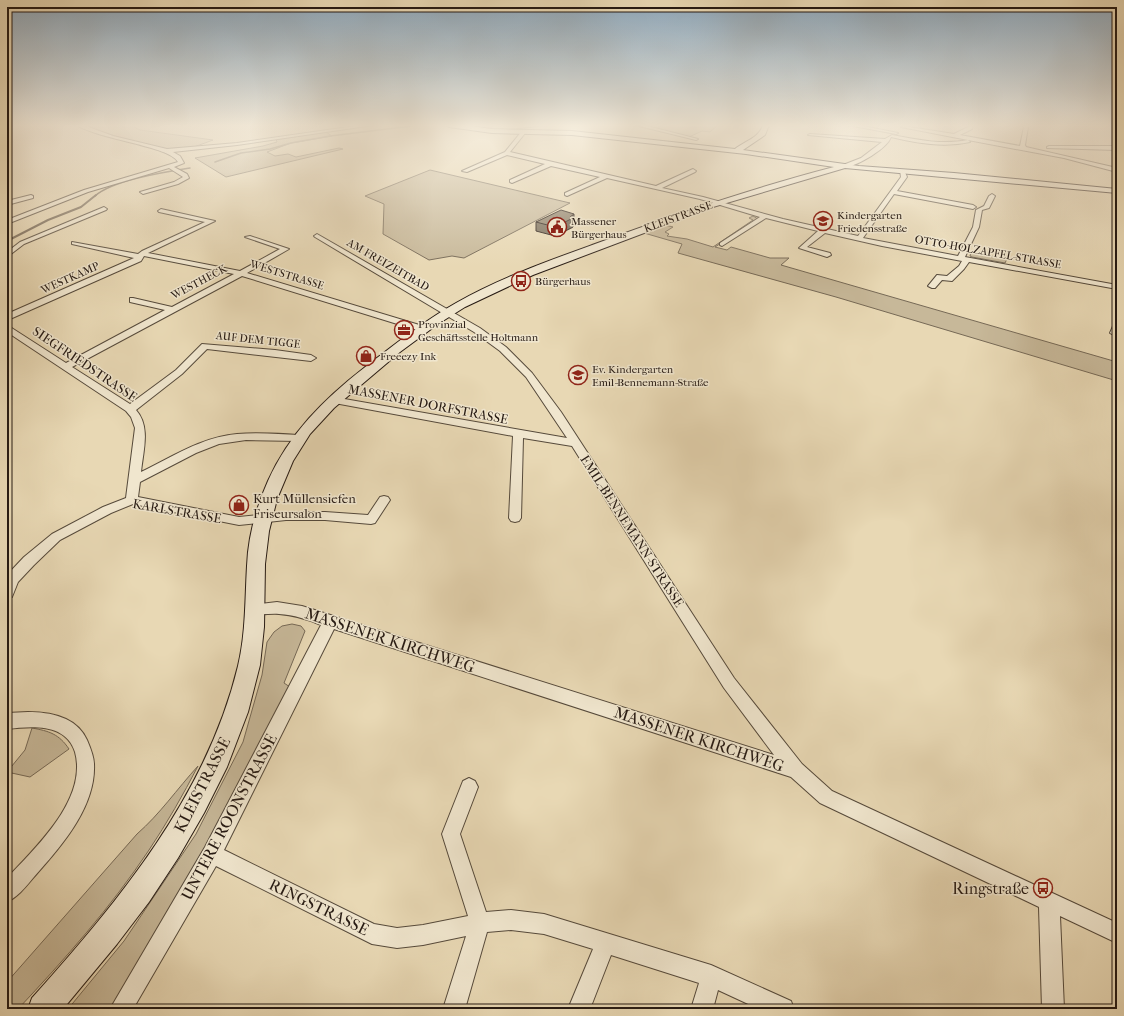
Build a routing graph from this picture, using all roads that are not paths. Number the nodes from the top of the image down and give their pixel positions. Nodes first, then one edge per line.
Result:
1 (160, 172) edge
2 (180, 172) edge
3 (532, 172) edge
4 (586, 172) edge
5 (690, 172) edge
6 (822, 172) edge
7 (902, 172) edge
8 (917, 172) edge
9 (605, 177) junction
10 (512, 182) dead end
11 (657, 188) junction
12 (1117, 191) edge
13 (143, 192) dead end
14 (892, 192) junction
15 (567, 194) dead end
16 (31, 196) dead end
17 (992, 196) dead end
18 (7, 203) edge
19 (715, 203) junction
20 (978, 208) junction
21 (104, 209) dead end
22 (161, 211) dead end
23 (765, 216) junction
24 (782, 221) junction
25 (7, 222) edge
26 (823, 231) junction
27 (317, 236) dead end
28 (248, 237) dead end
29 (860, 238) junction
30 (74, 243) dead end
31 (722, 244) dead end
32 (7, 255) edge
33 (827, 255) dead end
34 (141, 256) junction
35 (964, 259) junction
36 (241, 272) junction
37 (932, 286) dead end
38 (1117, 288) edge
39 (133, 300) dead end
40 (171, 309) junction
41 (448, 313) junction
42 (7, 318) edge
43 (1117, 326) edge
44 (7, 328) edge
45 (423, 330) junction
46 (1117, 334) edge
47 (311, 358) dead end
48 (65, 367) junction
49 (333, 400) junction
50 (130, 409) junction
51 (518, 435) junction
52 (299, 438) junction
53 (576, 443) junction
54 (134, 480) junction
55 (132, 500) junction
56 (384, 500) dead end
57 (515, 518) dead end
58 (262, 519) junction
59 (10, 578) edge
60 (7, 593) edge
61 (256, 609) junction
62 (330, 622) junction
63 (7, 721) edge
64 (796, 770) junction
65 (469, 787) dead end
66 (212, 854) junction
67 (7, 892) edge
68 (1049, 901) junction
69 (480, 923) junction
70 (1117, 933) edge
71 (606, 943) junction
72 (711, 976) junction
73 (43, 1009) edge
74 (121, 1009) edge
75 (454, 1009) edge
76 (579, 1009) edge
77 (702, 1009) edge
78 (783, 1009) edge
79 (1053, 1009) edge

1 - 25 street
2 - 13 street
3 - 10 street
4 - 9 street, OTTO-HOLZAPFEL-STRASSE
5 - 11 street
6 - 19 main road, KLEISTRASSE
7 - 14 street
8 - 12 main road
9 - 11 street, OTTO-HOLZAPFEL-STRASSE
9 - 15 street
11 - 19 street, OTTO-HOLZAPFEL-STRASSE
14 - 20 street
14 - 29 street
16 - 18 street
17 - 20 street
19 - 23 street, OTTO-HOLZAPFEL-STRASSE
19 - 41 main road, KLEISTRASSE
20 - 35 street
21 - 32 street
22 - 34 street, WESTKAMP
23 - 24 street, OTTO-HOLZAPFEL-STRASSE
23 - 31 street
24 - 26 street, OTTO-HOLZAPFEL-STRASSE
24 - 29 street
26 - 29 street, OTTO-HOLZAPFEL-STRASSE
26 - 33 street
27 - 41 street, AM FREIZEITBAD
28 - 36 street, WESTHECK
29 - 35 street, OTTO-HOLZAPFEL-STRASSE
30 - 34 street, WESTKAMP
34 - 36 street, WESTSTRASSE
34 - 42 street, WESTKAMP
35 - 37 street
35 - 38 street, OTTO-HOLZAPFEL-STRASSE
36 - 40 street, WESTHECK
36 - 45 street, WESTSTRASSE
39 - 40 street, WESTHECK
40 - 48 street, WESTHECK
41 - 45 main road, KLEISTRASSE
41 - 53 street, EMIL-BENNEMANN-STRASSE
43 - 46 street
44 - 48 street, SIEGFRIEDSTRASSE
45 - 49 main road, KLEISTRASSE
47 - 50 street, AUF DEM TIGGE
48 - 50 street, SIEGFRIEDSTRASSE
49 - 51 street, MASSENER DORFSTRASSE
49 - 52 main road, KLEISTRASSE
50 - 54 street, SIEGFRIEDSTRASSE
51 - 53 street, MASSENER DORFSTRASSE
51 - 57 street, MASSENER DORFSTRASSE
52 - 54 street
52 - 58 main road, KLEISTRASSE
53 - 64 street, EMIL-BENNEMANN-STRASSE
54 - 55 street, SIEGFRIEDSTRASSE
55 - 58 street, KARLSTRASSE
55 - 59 street, KARLSTRASSE
56 - 58 street
58 - 61 main road, KLEISTRASSE
59 - 60 street, KARLSTRASSE
61 - 62 street, MASSENER KIRCHWEG
61 - 73 main road, KLEISTRASSE
62 - 64 street, MASSENER KIRCHWEG
62 - 66 street, UNTERE ROONSTRASSE
63 - 67 street
64 - 68 street, MASSENER KIRCHWEG
65 - 69 street
66 - 69 street, RINGSTRASSE
66 - 74 street, UNTERE ROONSTRASSE
68 - 70 street, MASSENER KIRCHWEG
68 - 79 street
69 - 71 street, RINGSTRASSE
69 - 75 street
71 - 72 street, RINGSTRASSE
71 - 76 street
72 - 77 street
72 - 78 street, RINGSTRASSE

